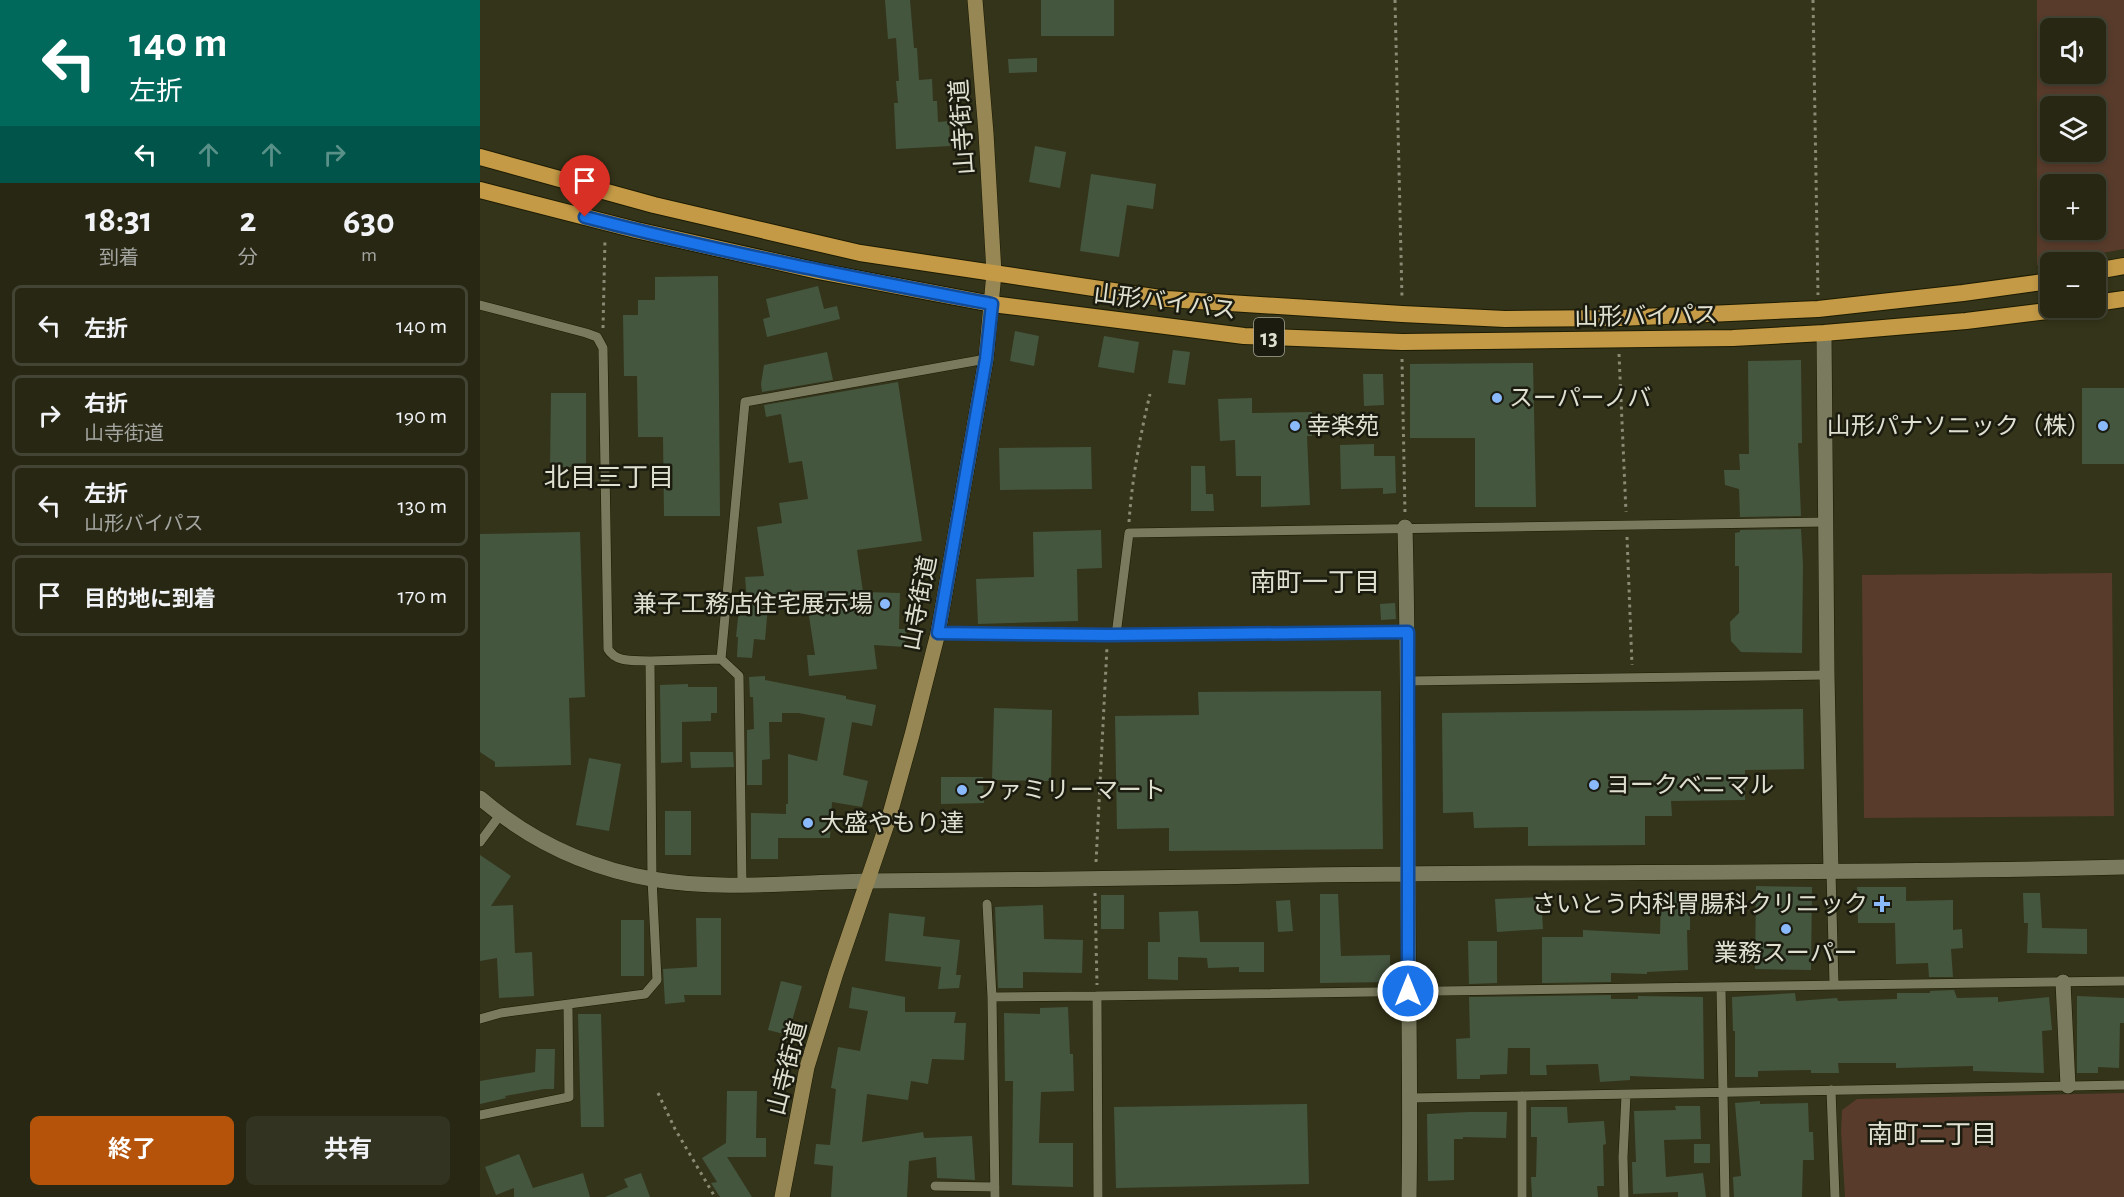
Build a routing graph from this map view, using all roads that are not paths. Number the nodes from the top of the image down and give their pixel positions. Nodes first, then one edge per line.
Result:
1 (975, 0) edge
2 (480, 157) edge
3 (480, 190) edge
4 (2124, 266) edge
5 (2106, 270) edge
6 (994, 273) junction
7 (2040, 281) edge
8 (2124, 298) edge
9 (2106, 301) edge
10 (992, 304) junction
11 (480, 305) edge
12 (2040, 312) edge
13 (1824, 333) junction
14 (986, 359) junction
15 (1826, 522) junction
16 (1405, 527) junction
17 (1408, 632) junction
18 (938, 633) junction
19 (1112, 635) junction
20 (721, 659) junction
21 (650, 661) junction
22 (1827, 675) junction
23 (1409, 681) junction
24 (480, 798) edge
25 (500, 815) junction
26 (480, 842) edge
27 (2124, 867) edge
28 (1408, 872) junction
29 (1831, 872) junction
30 (652, 879) junction
31 (867, 881) junction
32 (742, 885) junction
33 (987, 904) dead end
34 (2124, 981) edge
35 (2063, 982) junction
36 (1834, 984) junction
37 (1721, 988) junction
38 (1408, 991) junction
39 (1097, 996) junction
40 (992, 998) junction
41 (568, 1005) junction
42 (480, 1019) edge
43 (2124, 1085) edge
44 (2068, 1086) junction
45 (1831, 1090) junction
46 (1724, 1093) junction
47 (1626, 1095) junction
48 (1522, 1096) junction
49 (1410, 1098) junction
50 (480, 1115) edge
51 (934, 1186) dead end
52 (995, 1192) edge
53 (782, 1197) edge
54 (1098, 1197) edge
55 (1409, 1197) edge
56 (1522, 1197) edge
57 (1624, 1197) edge
58 (1725, 1197) edge
59 (1835, 1197) edge

1 - 6 main road, 山寺街道
2 - 6 highway, 山形バイパス / 13
3 - 10 highway, 山形バイパス / 13
4 - 5 highway
6 - 7 highway, 山形バイパス / 13
6 - 10 main road, 山寺街道
8 - 9 highway
10 - 13 highway, 山形バイパス / 13
10 - 14 main road, 山寺街道
11 - 21 lane
12 - 13 highway, 山形バイパス / 13
13 - 15 street
14 - 18 main road, 山寺街道
14 - 20 lane
15 - 16 lane
15 - 22 street
16 - 17 street
16 - 19 lane
17 - 19 lane
17 - 23 street
18 - 19 lane
18 - 31 main road, 山寺街道
20 - 21 lane
20 - 32 lane
21 - 30 lane
22 - 23 lane
22 - 29 street
23 - 28 street
24 - 25 street
25 - 26 lane
25 - 30 street
27 - 29 street
28 - 29 street
28 - 31 street
28 - 38 street
29 - 36 lane
30 - 32 street
30 - 41 lane
31 - 32 street
31 - 53 main road, 山寺街道
33 - 40 lane
34 - 35 lane
35 - 36 lane
35 - 44 street
36 - 37 lane
37 - 38 lane
37 - 46 lane
38 - 39 lane
38 - 49 street
39 - 40 lane
39 - 54 lane
40 - 52 lane
41 - 42 lane
41 - 50 lane
43 - 44 lane
44 - 45 lane
45 - 46 lane
45 - 59 lane
46 - 47 lane
46 - 58 lane
47 - 48 lane
47 - 57 lane
48 - 49 lane
48 - 56 lane
49 - 55 street
51 - 52 lane

